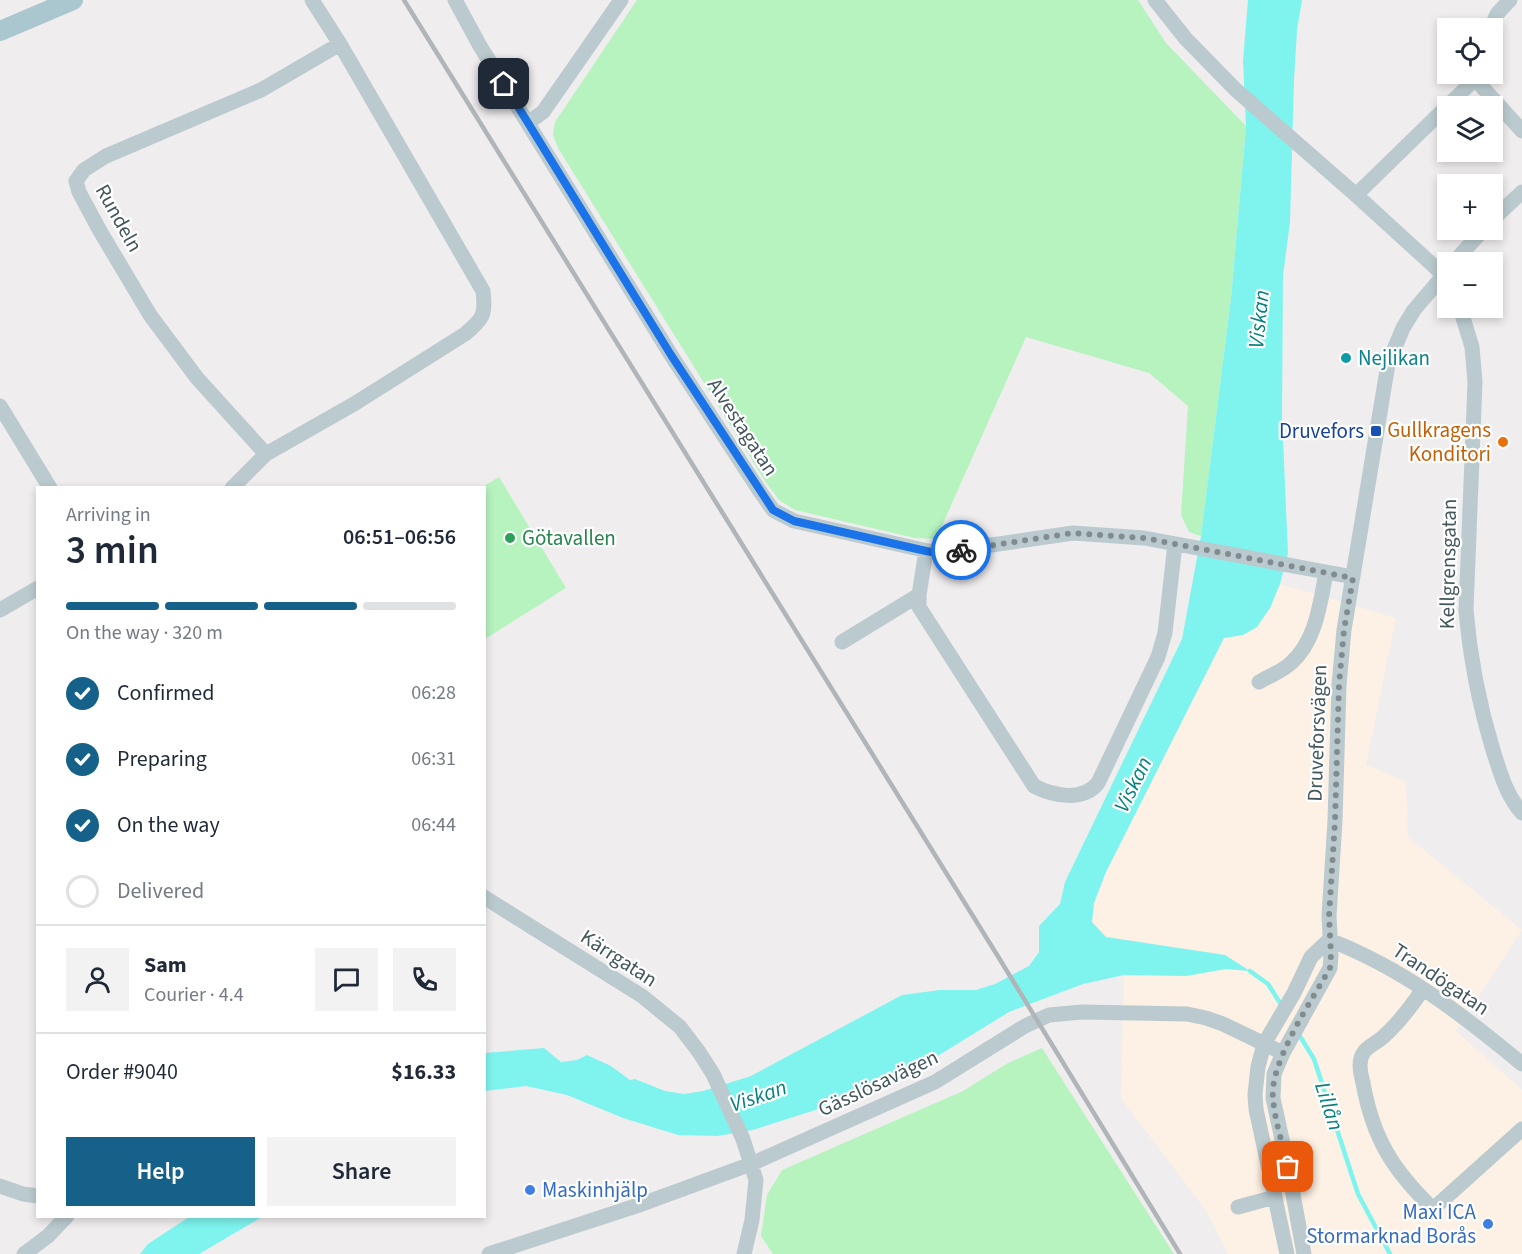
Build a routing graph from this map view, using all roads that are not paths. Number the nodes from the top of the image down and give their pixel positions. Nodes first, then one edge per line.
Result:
1 (73, 0) edge
2 (312, 0) edge
3 (455, 0) edge
4 (621, 0) edge
5 (1155, 0) edge
6 (1509, 0) edge
7 (1495, 18) edge
8 (0, 31) edge
9 (340, 44) junction
10 (1468, 84) edge
11 (1483, 84) edge
12 (529, 122) junction
13 (1522, 131) edge
14 (1522, 192) edge
15 (1356, 195) junction
16 (1503, 210) edge
17 (1475, 240) edge
18 (1465, 252) edge
19 (1437, 263) edge
20 (1437, 284) edge
21 (1463, 318) edge
22 (0, 406) edge
23 (266, 454) junction
24 (48, 486) edge
25 (234, 486) edge
26 (1175, 544) junction
27 (926, 551) junction
28 (1326, 573) junction
29 (1353, 578) junction
30 (36, 589) edge
31 (919, 595) junction
32 (0, 610) edge
33 (842, 642) dead end
34 (1258, 682) dead end
35 (1522, 813) edge
36 (486, 898) edge
37 (1329, 940) junction
38 (1423, 989) junction
39 (1264, 1044) junction
40 (1283, 1053) junction
41 (1522, 1064) edge
42 (1522, 1129) edge
43 (751, 1164) junction
44 (0, 1186) edge
45 (36, 1196) edge
46 (1275, 1197) junction
47 (1238, 1207) dead end
48 (65, 1218) edge
49 (24, 1254) edge
50 (489, 1254) edge
51 (744, 1254) edge
52 (1287, 1254) edge
53 (1304, 1254) edge

1 - 8 main road
2 - 9 street
3 - 12 street, Alvestagatan
4 - 12 street
5 - 15 street
6 - 7 street
9 - 23 street
9 - 23 street, Rundeln
10 - 15 street
11 - 13 street
12 - 27 street, Alvestagatan
14 - 16 street
15 - 19 street
17 - 18 street, Druveforsvägen
20 - 29 street, Druveforsvägen
21 - 35 street, Kellgrensgatan
22 - 24 street
23 - 25 street
26 - 27 street, Alvestagatan
26 - 28 street, Alvestagatan
26 - 31 street
27 - 31 street
28 - 29 street
28 - 34 street
29 - 37 street, Druveforsvägen
30 - 32 street
31 - 33 street
36 - 43 street, Kärrgatan
37 - 38 street, Trandögatan
37 - 39 street
37 - 40 street, Druveforsvägen
38 - 41 street, Trandögatan
38 - 42 street
39 - 40 street, Gässlösavägen
39 - 43 street, Gässlösavägen
39 - 46 street
40 - 53 street, Druveforsvägen
43 - 50 street, Gässlösavägen
43 - 51 street, Kärrgatan
44 - 45 street
46 - 47 street
46 - 52 street
48 - 49 street

